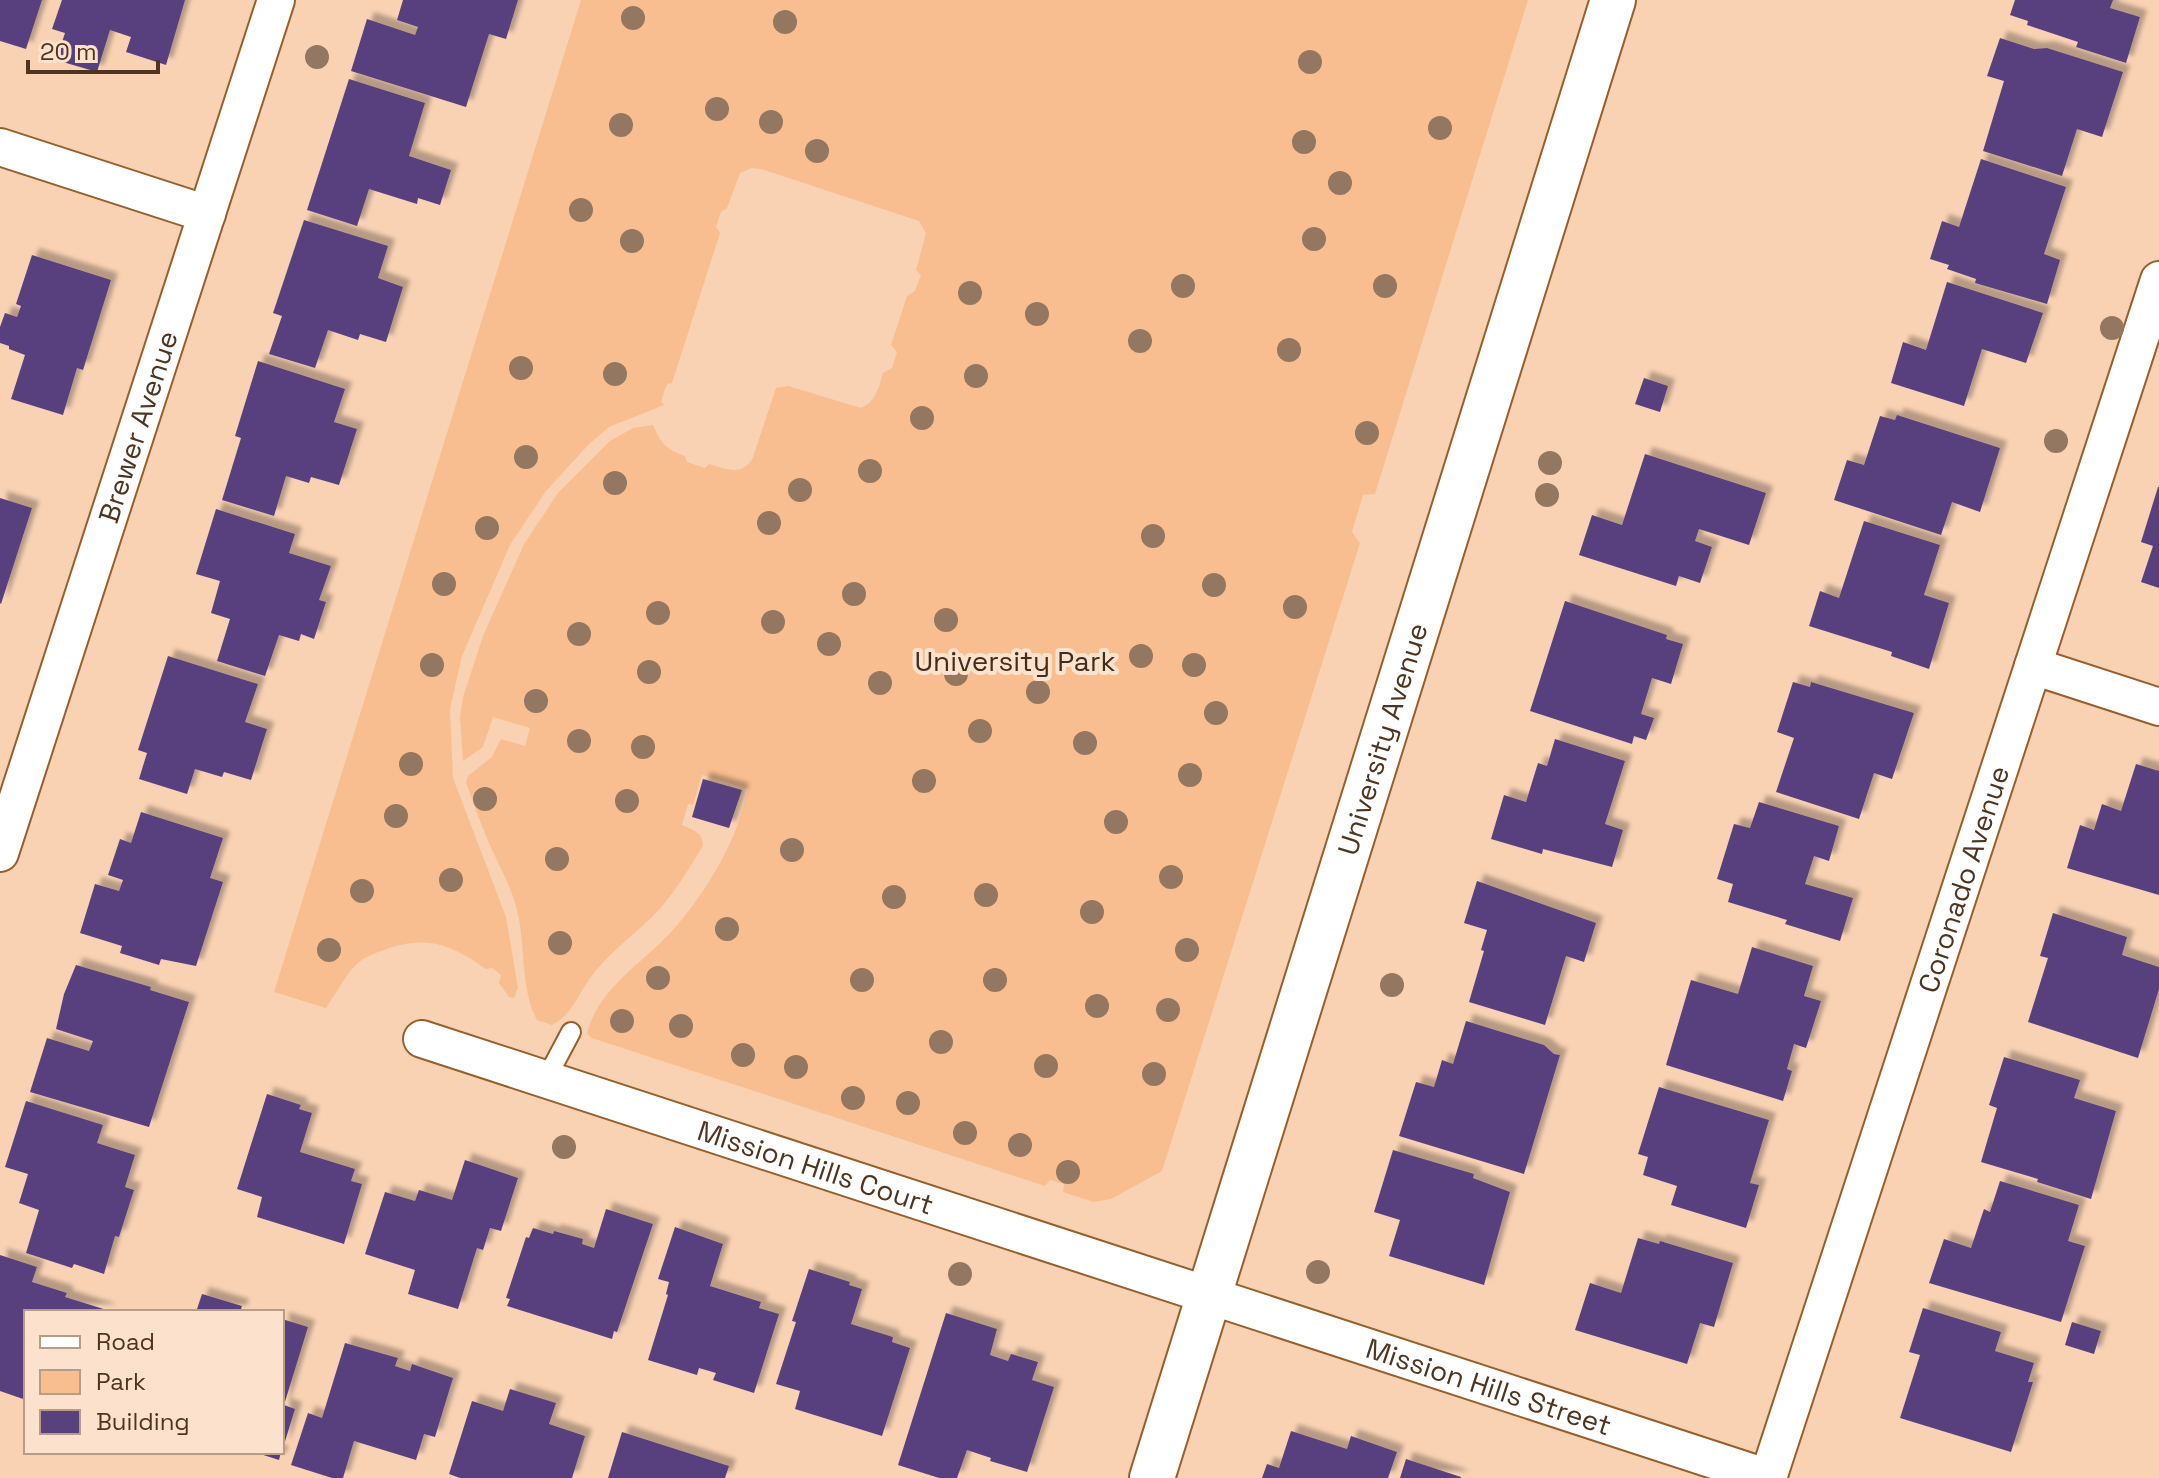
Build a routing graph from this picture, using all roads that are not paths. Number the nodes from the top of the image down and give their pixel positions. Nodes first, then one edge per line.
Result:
1 (276, 0) edge
2 (1613, 0) edge
3 (0, 147) edge
4 (207, 214) junction
5 (2159, 280) edge
6 (2033, 666) junction
7 (2159, 707) edge
8 (16, 752) edge
9 (0, 853) edge
10 (571, 1032) dead end
11 (422, 1039) dead end
12 (546, 1079) junction
13 (1210, 1296) junction
14 (1152, 1478) edge
15 (1769, 1478) edge

1 - 4 street, Brewer Avenue
2 - 13 street, University Avenue
3 - 4 street
4 - 8 street, Brewer Avenue
5 - 6 street, Coronado Avenue
6 - 7 street
6 - 15 street, Coronado Avenue
8 - 9 street, Brewer Avenue
10 - 12 lane
11 - 12 street, Mission Hills Court
12 - 13 street, Mission Hills Court
13 - 14 street, University Avenue
13 - 15 street, Mission Hills Street

